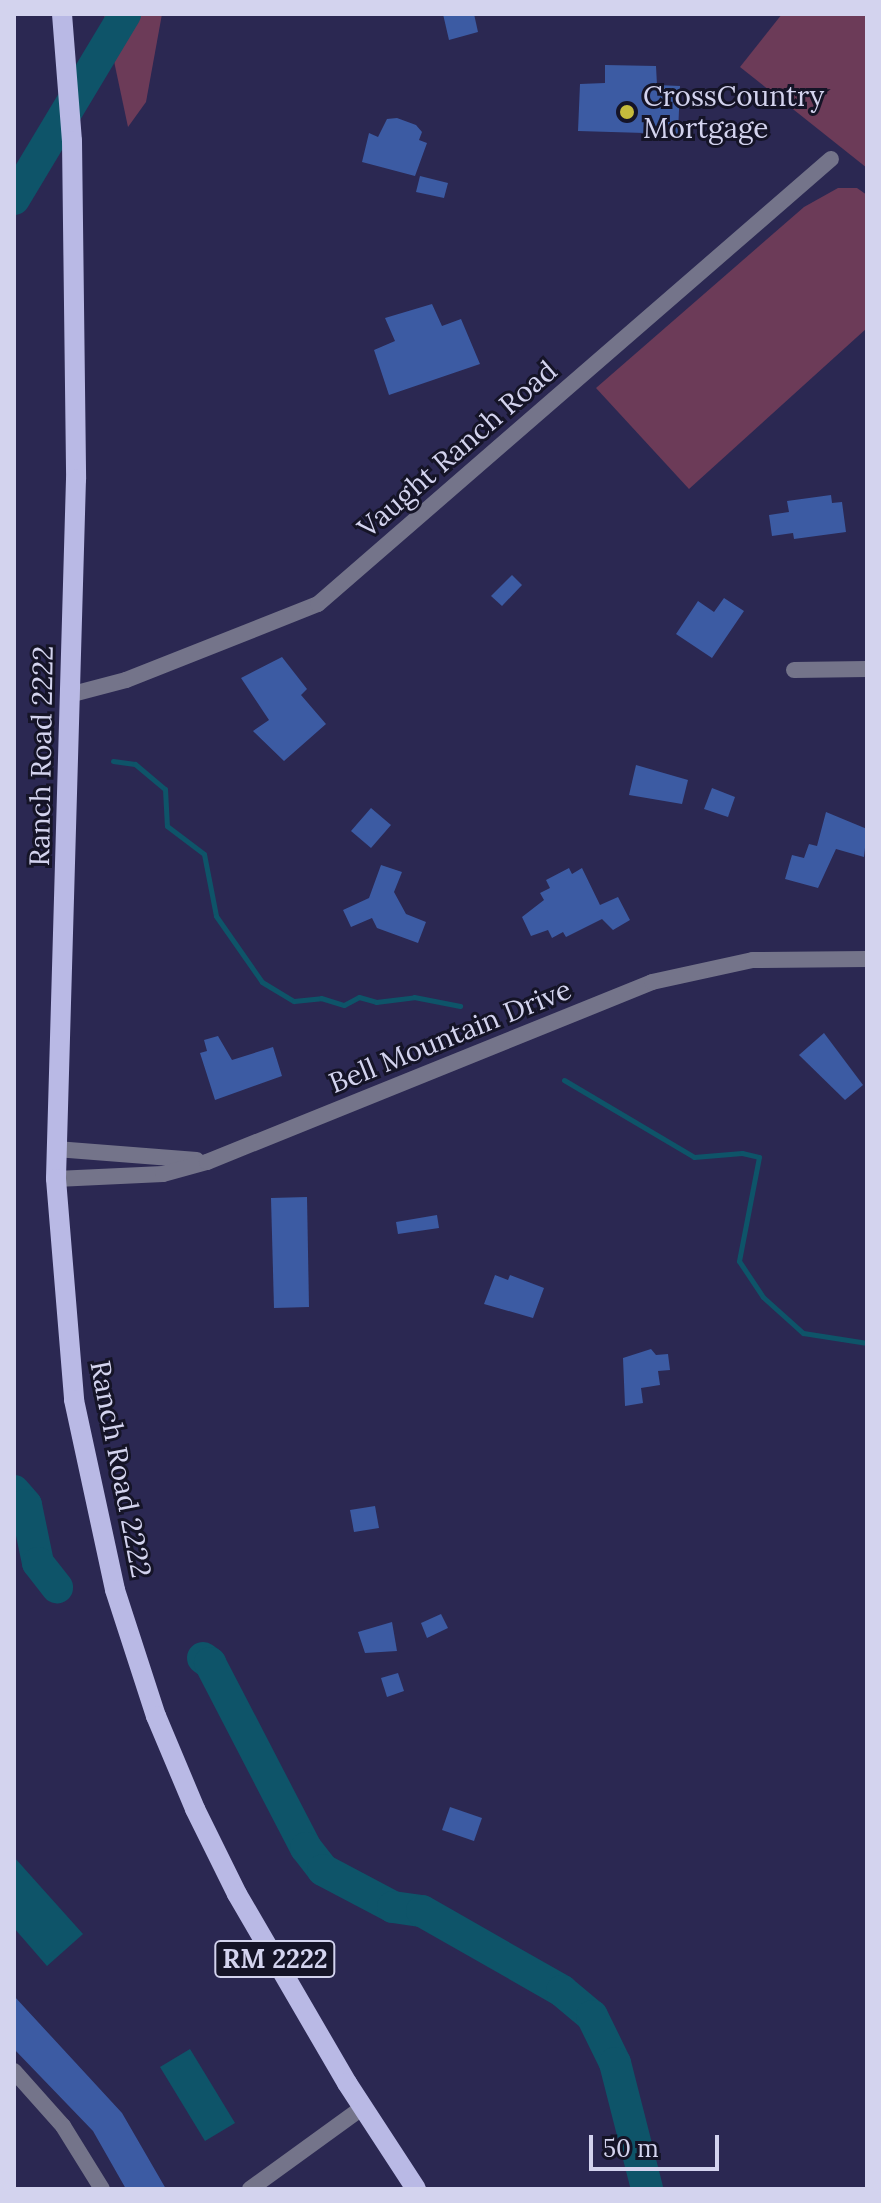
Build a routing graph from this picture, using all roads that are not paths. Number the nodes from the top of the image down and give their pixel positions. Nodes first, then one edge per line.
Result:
1 (62, 14) edge
2 (831, 159) dead end
3 (867, 669) edge
4 (794, 670) dead end
5 (69, 695) junction
6 (867, 959) edge
7 (56, 1149) junction
8 (207, 1162) junction
9 (56, 1179) junction
10 (14, 2071) edge
11 (362, 2108) junction
12 (102, 2189) edge
13 (250, 2189) edge
14 (416, 2189) edge

1 - 5 main road, Ranch Road 2222 / RM 2222
2 - 5 street, Vaught Ranch Road
3 - 4 street
5 - 7 main road, Ranch Road 2222 / RM 2222
6 - 8 street, Bell Mountain Drive
7 - 8 street
7 - 9 main road, Ranch Road 2222 / RM 2222
8 - 9 street, Bell Mountain Drive
9 - 11 main road, Ranch Road 2222 / RM 2222
10 - 12 street
11 - 13 street
11 - 14 main road, Ranch Road 2222 / RM 2222

